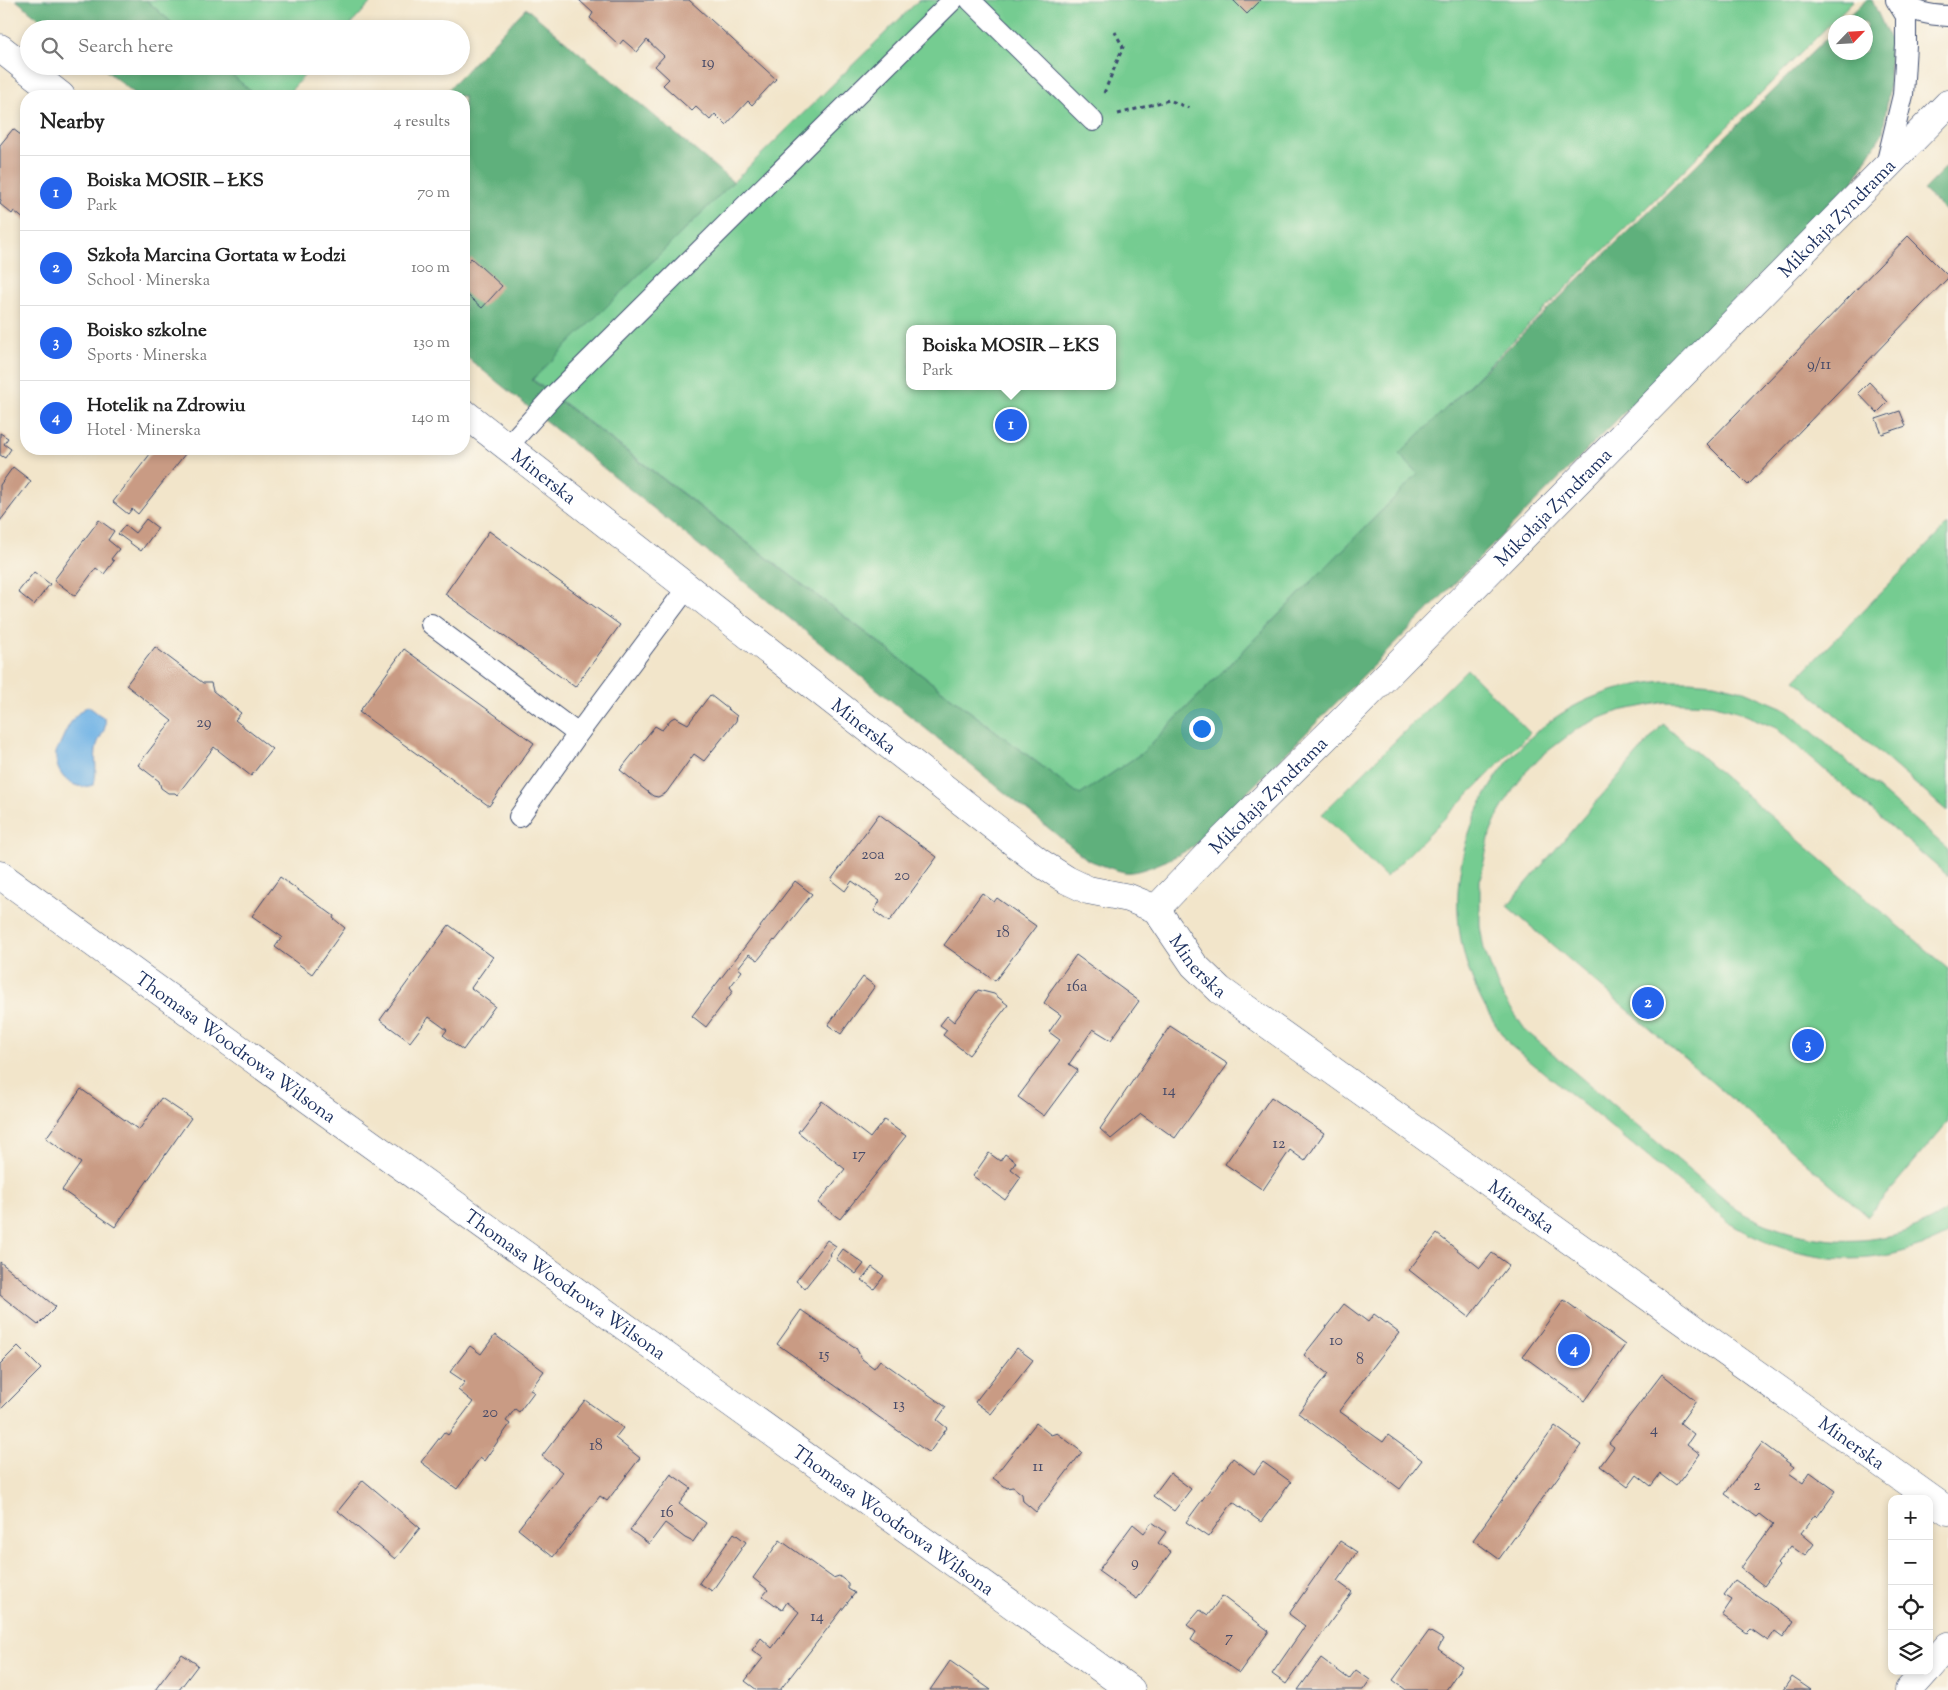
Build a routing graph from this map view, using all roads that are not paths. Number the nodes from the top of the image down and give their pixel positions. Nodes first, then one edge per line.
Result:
1 (953, 0) edge
2 (970, 0) edge
3 (1896, 0) edge
4 (1900, 0) edge
5 (1948, 16) edge
6 (0, 48) edge
7 (20, 64) edge
8 (34, 75) edge
9 (53, 90) edge
10 (1948, 104) edge
11 (1093, 121) road end
12 (1885, 169) junction
13 (470, 418) edge
14 (507, 447) junction
15 (688, 588) junction
16 (431, 624) dead end
17 (578, 734) junction
18 (519, 817) dead end
19 (0, 875) edge
20 (1156, 909) junction
21 (1948, 1511) edge
22 (1948, 1646) edge
23 (1933, 1663) edge
24 (1923, 1675) edge
25 (1131, 1690) edge
26 (1910, 1690) edge

1 - 14 lane
2 - 11 lane
3 - 12 lane
4 - 5 lane
6 - 7 street
8 - 9 street
10 - 12 street, Mikołaja Zyndrama
12 - 20 street, Mikołaja Zyndrama
13 - 14 street, Minerska
14 - 15 street, Minerska
15 - 17 lane
15 - 20 street, Minerska
16 - 17 lane
17 - 18 lane
19 - 25 street, Thomasa Woodrowa Wilsona
20 - 21 street, Minerska
22 - 23 street
24 - 26 street

